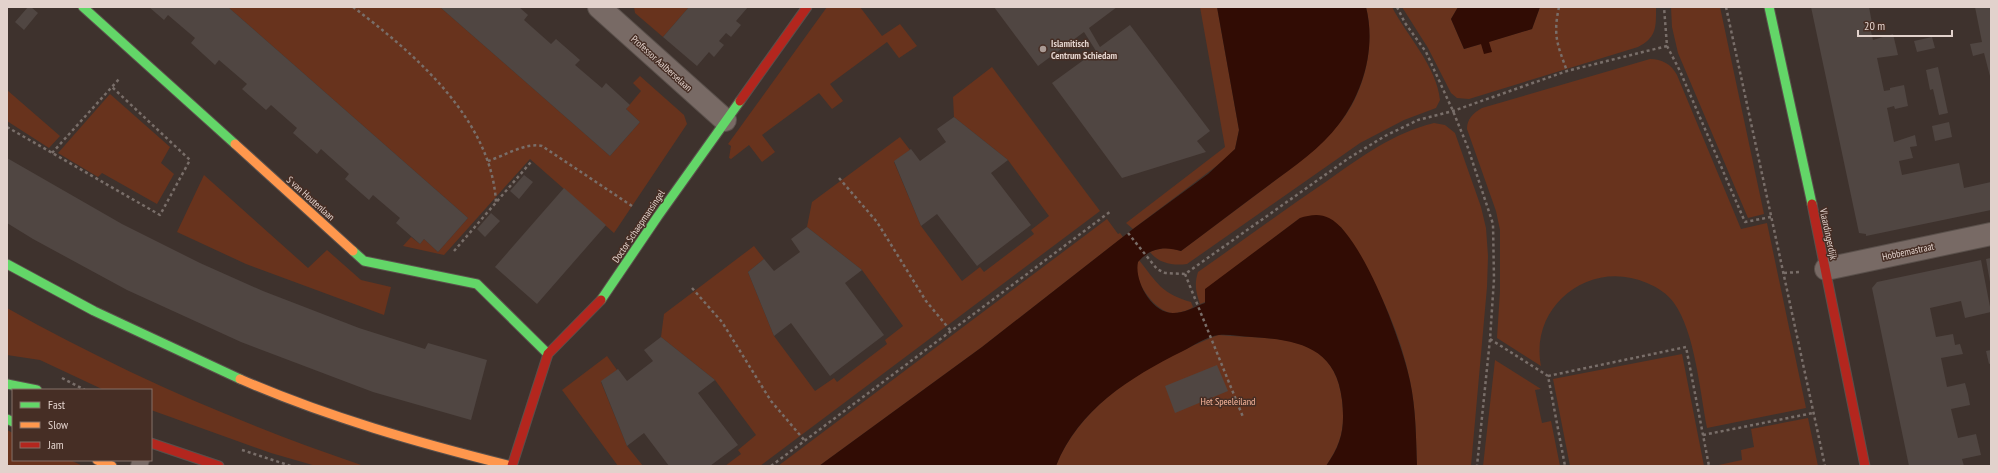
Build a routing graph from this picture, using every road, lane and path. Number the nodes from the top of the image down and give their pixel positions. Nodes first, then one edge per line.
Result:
1 (83, 7) edge
2 (353, 7) edge
3 (599, 7) edge
4 (807, 7) edge
5 (1397, 7) edge
6 (1559, 7) edge
7 (1664, 7) edge
8 (1726, 7) edge
9 (1769, 7) edge
10 (1667, 46) junction
11 (140, 58) junction
12 (1567, 71) junction
13 (112, 87) junction
14 (1453, 111) junction
15 (725, 120) junction
16 (7, 128) edge
17 (52, 153) junction
18 (488, 161) junction
19 (531, 162) dead end
20 (839, 178) dead end
21 (496, 203) junction
22 (632, 207) dead end
23 (1111, 211) dead end
24 (1771, 217) junction
25 (1128, 233) dead end
26 (1991, 234) edge
27 (7, 264) edge
28 (1826, 269) junction
29 (1185, 274) junction
30 (434, 275) junction
31 (692, 288) dead end
32 (951, 331) junction
33 (1490, 339) junction
34 (548, 354) junction
35 (1548, 376) junction
36 (7, 384) edge
37 (32, 389) edge
38 (1814, 413) junction
39 (1243, 417) dead end
40 (1703, 435) junction
41 (805, 441) junction
42 (152, 443) edge
43 (99, 461) edge
44 (112, 466) edge
45 (219, 466) edge
46 (512, 466) edge
47 (771, 466) edge
48 (1477, 466) edge
49 (1565, 466) edge
50 (1709, 466) edge
51 (1824, 466) edge
52 (1865, 466) edge

1 - 11 street, S van Houtenlaan
2 - 18 path
3 - 15 street, Professor Aalberselaan
4 - 15 street, Doctor Schaepmansingel
5 - 14 path
6 - 12 path
7 - 10 path
8 - 24 path
9 - 28 street, Vlaardingerdijk
10 - 12 path
10 - 24 path
11 - 13 path
11 - 30 street, S van Houtenlaan
12 - 14 path
13 - 17 path
13 - 17 path
14 - 29 path
14 - 33 path
15 - 34 street, Doctor Schaepmansingel
16 - 17 path
18 - 21 path
18 - 22 path
19 - 21 path
20 - 32 path
21 - 30 path
23 - 32 path
24 - 38 path
25 - 29 path
26 - 28 street, Hobbemastraat
27 - 46 street
28 - 52 street, Vlaardingerdijk
29 - 39 path
30 - 34 street, S van Houtenlaan
31 - 41 path
32 - 41 path
33 - 35 path
33 - 48 path
34 - 46 street, Doctor Schaepmansingel
35 - 40 path
35 - 49 path
36 - 37 street
38 - 40 path
38 - 51 path
40 - 50 path
41 - 47 path
42 - 45 street
43 - 44 street

